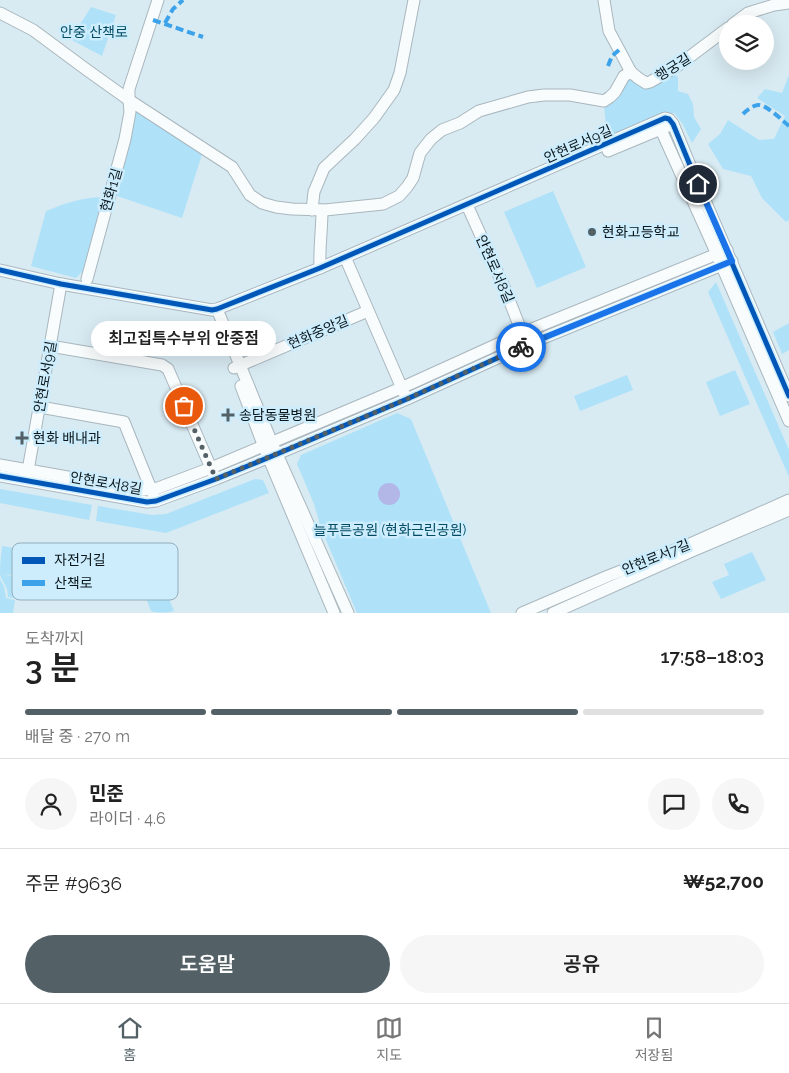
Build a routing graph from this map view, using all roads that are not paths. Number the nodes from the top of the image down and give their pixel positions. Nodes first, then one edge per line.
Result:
1 (158, 0) edge
2 (414, 0) edge
3 (604, 0) edge
4 (789, 3) edge
5 (0, 13) edge
6 (745, 15) edge
7 (719, 35) edge
8 (631, 72) junction
9 (129, 100) junction
10 (659, 125) junction
11 (468, 207) junction
12 (317, 210) junction
13 (724, 258) junction
14 (346, 259) junction
15 (320, 268) junction
16 (1, 275) edge
17 (87, 279) dead end
18 (61, 286) junction
19 (368, 311) junction
20 (215, 312) junction
21 (522, 333) junction
22 (50, 346) junction
23 (238, 366) junction
24 (401, 388) junction
25 (789, 396) edge
26 (407, 399) junction
27 (40, 408) junction
28 (789, 420) edge
29 (268, 445) junction
30 (273, 456) junction
31 (0, 465) edge
32 (212, 468) junction
33 (0, 476) edge
34 (27, 476) junction
35 (216, 479) junction
36 (151, 490) junction
37 (789, 500) edge
38 (156, 501) junction
39 (789, 510) edge
40 (691, 547) junction
41 (334, 613) edge
42 (348, 613) edge
43 (522, 613) edge
44 (553, 613) edge

1 - 9 street, 현화1길
2 - 12 street
3 - 8 street
4 - 6 street
5 - 9 street
7 - 8 street, 행궁길
8 - 12 street
9 - 12 street
9 - 17 street, 현화1길
10 - 11 street, 안현로서9길
10 - 13 street
10 - 13 street, 안현로서9길
11 - 14 street, 안현로서9길
11 - 21 street, 안현로서8길
12 - 15 street
13 - 21 street, 안현로서8길
13 - 25 street, 안현로서9길
13 - 26 street, 안현로서8길
13 - 28 street
14 - 15 street, 안현로서9길
14 - 19 street
14 - 20 street, 안현로서9길
15 - 20 street, 안현로서9길
16 - 18 street
18 - 20 street
18 - 22 street, 안현로서9길
19 - 23 street, 현화중앙길
19 - 24 street
20 - 23 street
21 - 24 street, 안현로서8길
22 - 27 street, 안현로서9길
22 - 32 street
23 - 29 street
24 - 26 street
24 - 29 street, 안현로서8길
26 - 30 street, 안현로서8길
27 - 34 street, 안현로서9길
27 - 36 street, 안현로서8길
29 - 30 street
29 - 32 street, 안현로서8길
30 - 35 street, 안현로서8길
30 - 41 street
30 - 42 street
31 - 34 street, 안현로서8길
32 - 35 street
32 - 36 street, 안현로서8길
33 - 34 street, 안현로서8길
34 - 36 street, 안현로서8길
34 - 38 street, 안현로서8길
35 - 38 street, 안현로서8길
36 - 38 street
37 - 40 street, 안현로서7길
39 - 40 street, 안현로서7길
40 - 43 street, 안현로서7길
40 - 44 street, 안현로서7길

